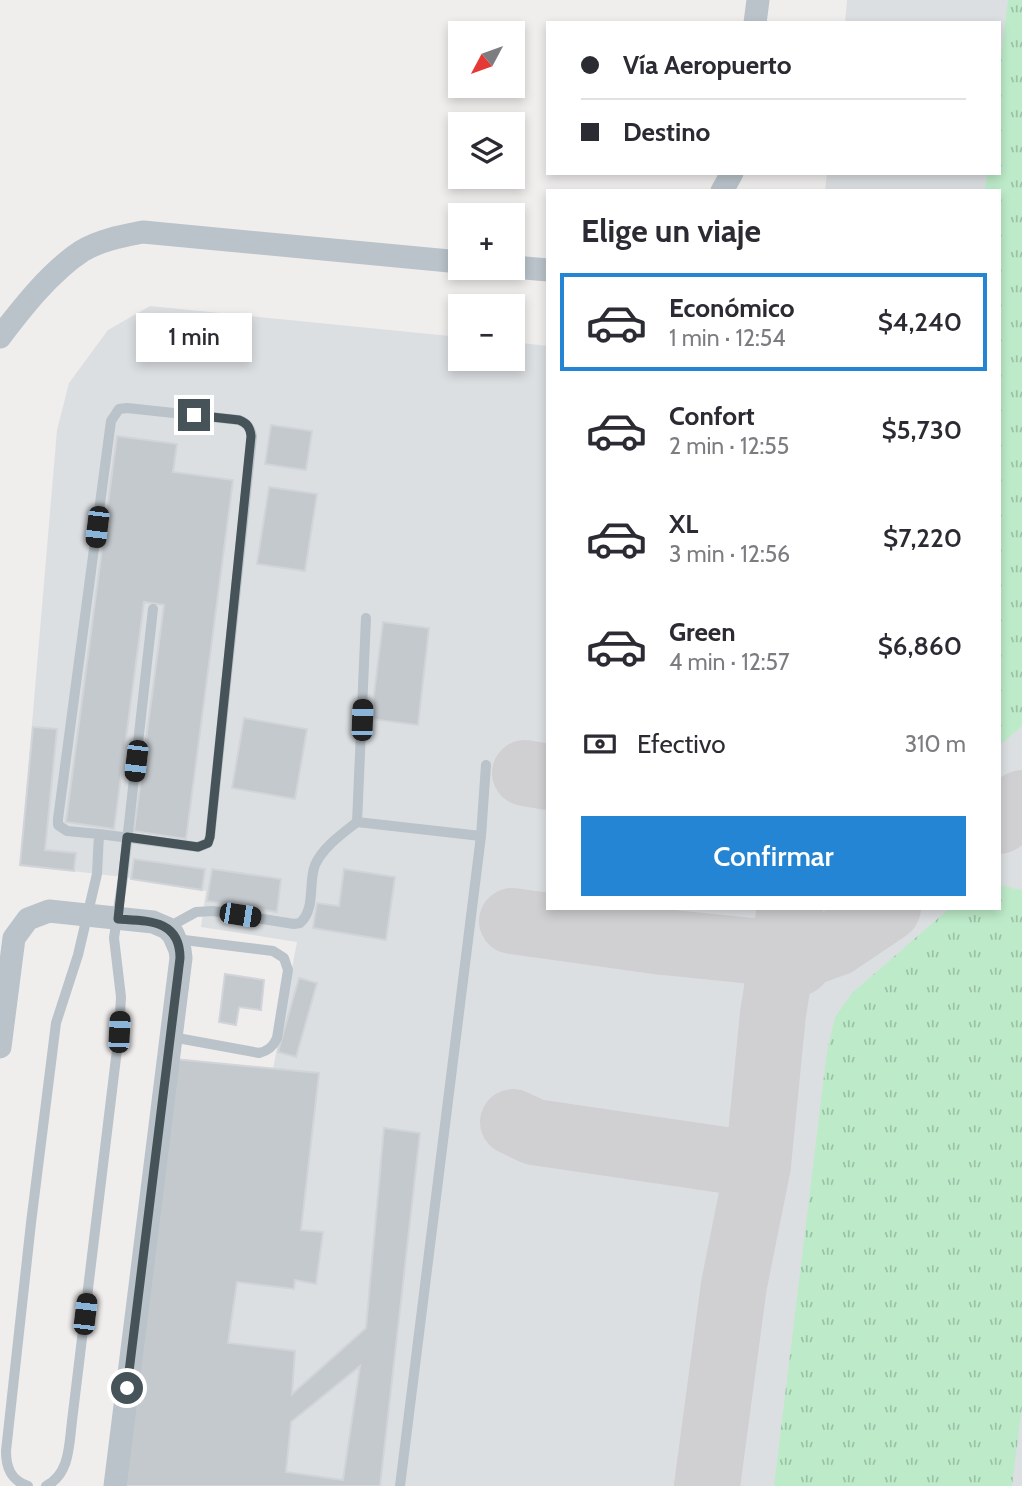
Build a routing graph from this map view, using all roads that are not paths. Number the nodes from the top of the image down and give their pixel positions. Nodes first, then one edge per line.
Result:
1 (758, 0) edge
2 (755, 21) edge
3 (448, 261) edge
4 (525, 268) edge
5 (546, 270) edge
6 (0, 337) edge
7 (153, 609) dead end
8 (366, 618) dead end
9 (486, 765) dead end
10 (357, 822) junction
11 (99, 834) junction
12 (481, 836) junction
13 (127, 837) junction
14 (87, 915) junction
15 (118, 919) junction
16 (172, 934) junction
17 (172, 1037) junction
18 (0, 1047) edge
19 (28, 1486) edge
20 (46, 1486) edge
21 (115, 1486) edge
22 (400, 1486) edge

1 - 2 street
3 - 6 street
4 - 5 street
7 - 13 lane
8 - 10 lane
9 - 12 lane
10 - 12 lane
10 - 16 lane
11 - 13 lane
11 - 13 lane
11 - 14 lane
12 - 22 lane
13 - 15 lane
14 - 15 street
14 - 18 street
14 - 19 lane
15 - 16 street
15 - 20 lane
16 - 17 street
16 - 17 lane
17 - 21 street

